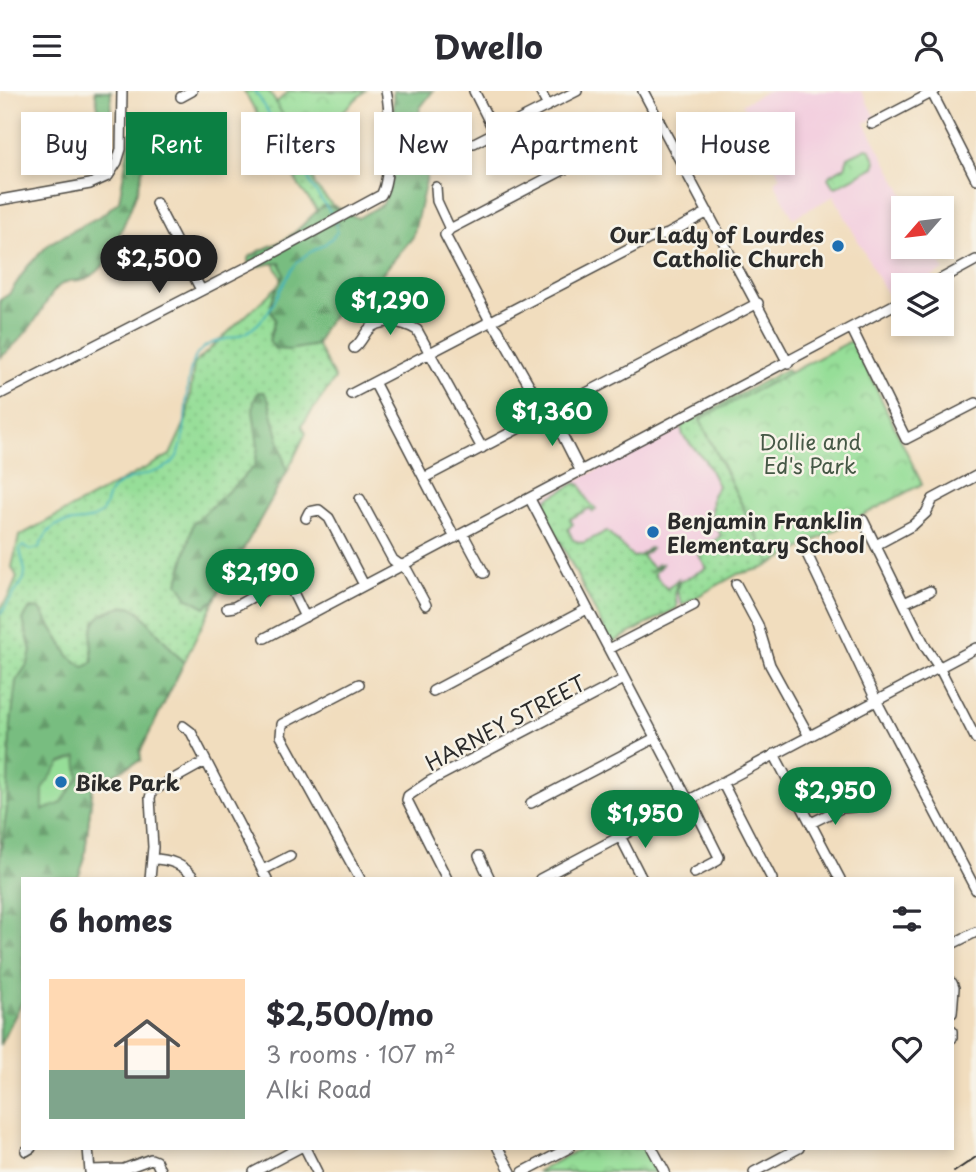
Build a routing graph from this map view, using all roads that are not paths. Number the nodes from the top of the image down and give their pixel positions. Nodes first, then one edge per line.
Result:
1 (122, 91) edge
2 (192, 91) edge
3 (386, 91) edge
4 (474, 91) edge
5 (540, 91) edge
6 (577, 91) edge
7 (643, 91) edge
8 (932, 92) edge
9 (181, 97) dead end
10 (548, 106) junction
11 (536, 112) edge
12 (655, 112) edge
13 (486, 115) edge
14 (872, 124) dead end
15 (662, 126) edge
16 (486, 137) edge
17 (474, 143) dead end
18 (554, 175) edge
19 (976, 179) edge
20 (436, 187) dead end
21 (0, 200) edge
22 (156, 203) dead end
23 (708, 212) junction
24 (450, 229) junction
25 (976, 260) edge
26 (952, 273) edge
27 (201, 290) junction
28 (758, 303) junction
29 (891, 307) edge
30 (490, 321) junction
31 (852, 329) junction
32 (354, 348) dead end
33 (431, 352) junction
34 (788, 363) junction
35 (374, 382) junction
36 (0, 394) edge
37 (351, 394) dead end
38 (976, 403) edge
39 (548, 412) junction
40 (482, 448) junction
41 (581, 472) junction
42 (976, 476) edge
43 (424, 478) junction
44 (360, 499) dead end
45 (530, 499) junction
46 (306, 518) dead end
47 (863, 520) dead end
48 (459, 536) junction
49 (876, 545) junction
50 (807, 554) dead end
51 (280, 566) dead end
52 (402, 566) junction
53 (484, 573) dead end
54 (285, 579) junction
55 (736, 584) dead end
56 (364, 586) junction
57 (930, 591) dead end
58 (904, 603) junction
59 (426, 605) dead end
60 (694, 605) dead end
61 (228, 608) dead end
62 (587, 609) junction
63 (305, 617) junction
64 (265, 638) dead end
65 (976, 648) edge
66 (608, 649) junction
67 (939, 667) junction
68 (624, 679) junction
69 (359, 684) dead end
70 (433, 691) dead end
71 (876, 700) junction
72 (183, 726) dead end
73 (809, 736) junction
74 (655, 738) junction
75 (976, 739) edge
76 (774, 754) junction
77 (206, 761) junction
78 (722, 782) junction
79 (689, 800) junction
80 (531, 803) dead end
81 (853, 807) dead end
82 (811, 823) junction
83 (620, 836) junction
84 (290, 856) dead end
85 (479, 856) dead end
86 (152, 859) junction
87 (694, 873) dead end
88 (265, 874) edge
89 (551, 876) edge
90 (150, 877) edge
91 (193, 877) edge
92 (359, 877) edge
93 (446, 877) edge
94 (489, 877) edge
95 (641, 877) edge
96 (771, 877) edge
97 (839, 877) edge
98 (976, 890) edge
99 (976, 932) edge
100 (954, 943) edge
101 (88, 1150) edge
102 (298, 1150) edge
103 (303, 1150) edge
104 (499, 1150) edge
105 (565, 1150) edge
106 (653, 1150) edge
107 (795, 1150) edge
108 (90, 1171) edge
109 (161, 1172) edge
110 (254, 1172) edge
111 (317, 1172) edge
112 (511, 1172) edge
113 (526, 1172) edge
114 (665, 1172) edge
115 (754, 1172) edge

1 - 21 street
2 - 9 street
3 - 27 street
4 - 13 street
5 - 10 street
6 - 10 street
7 - 12 street
8 - 14 street
8 - 19 street
10 - 11 street
15 - 23 street
16 - 17 street
18 - 24 street
20 - 24 street
22 - 27 street
23 - 28 street
23 - 30 street
24 - 30 street
25 - 26 street
27 - 36 street
28 - 34 street
28 - 39 street
29 - 31 street
30 - 33 street
30 - 39 street
31 - 34 street
31 - 38 street
32 - 33 street
33 - 35 street
33 - 40 street
34 - 41 street
35 - 37 street
35 - 43 street
39 - 40 street
39 - 41 street
40 - 43 street
41 - 45 street
42 - 49 street
43 - 48 street
44 - 52 street
45 - 48 street
45 - 62 street
46 - 56 street
47 - 49 street
48 - 52 street
48 - 53 street
49 - 58 street
50 - 71 street
51 - 54 street
52 - 56 street
52 - 59 street
54 - 61 street
54 - 63 street
55 - 73 street
56 - 63 street
57 - 58 street
58 - 67 street
60 - 66 street
62 - 66 street
62 - 70 street
63 - 64 street
65 - 67 street
66 - 68 street
67 - 71 street
67 - 75 street
68 - 74 street
68 - 93 street, HARNEY STREET
69 - 92 street
71 - 73 street
71 - 98 street
72 - 77 street
73 - 76 street
74 - 79 street
74 - 80 street
76 - 78 street
76 - 82 street
77 - 86 street
77 - 88 street
78 - 79 street
78 - 96 street
79 - 83 street
79 - 87 street
81 - 82 street
82 - 97 street
83 - 89 street
83 - 95 street
84 - 88 street
85 - 94 street
86 - 90 street
86 - 91 street
99 - 100 street
101 - 108 street
102 - 110 street
103 - 111 street
104 - 112 street
105 - 113 street
106 - 114 street
107 - 115 street
108 - 109 street

